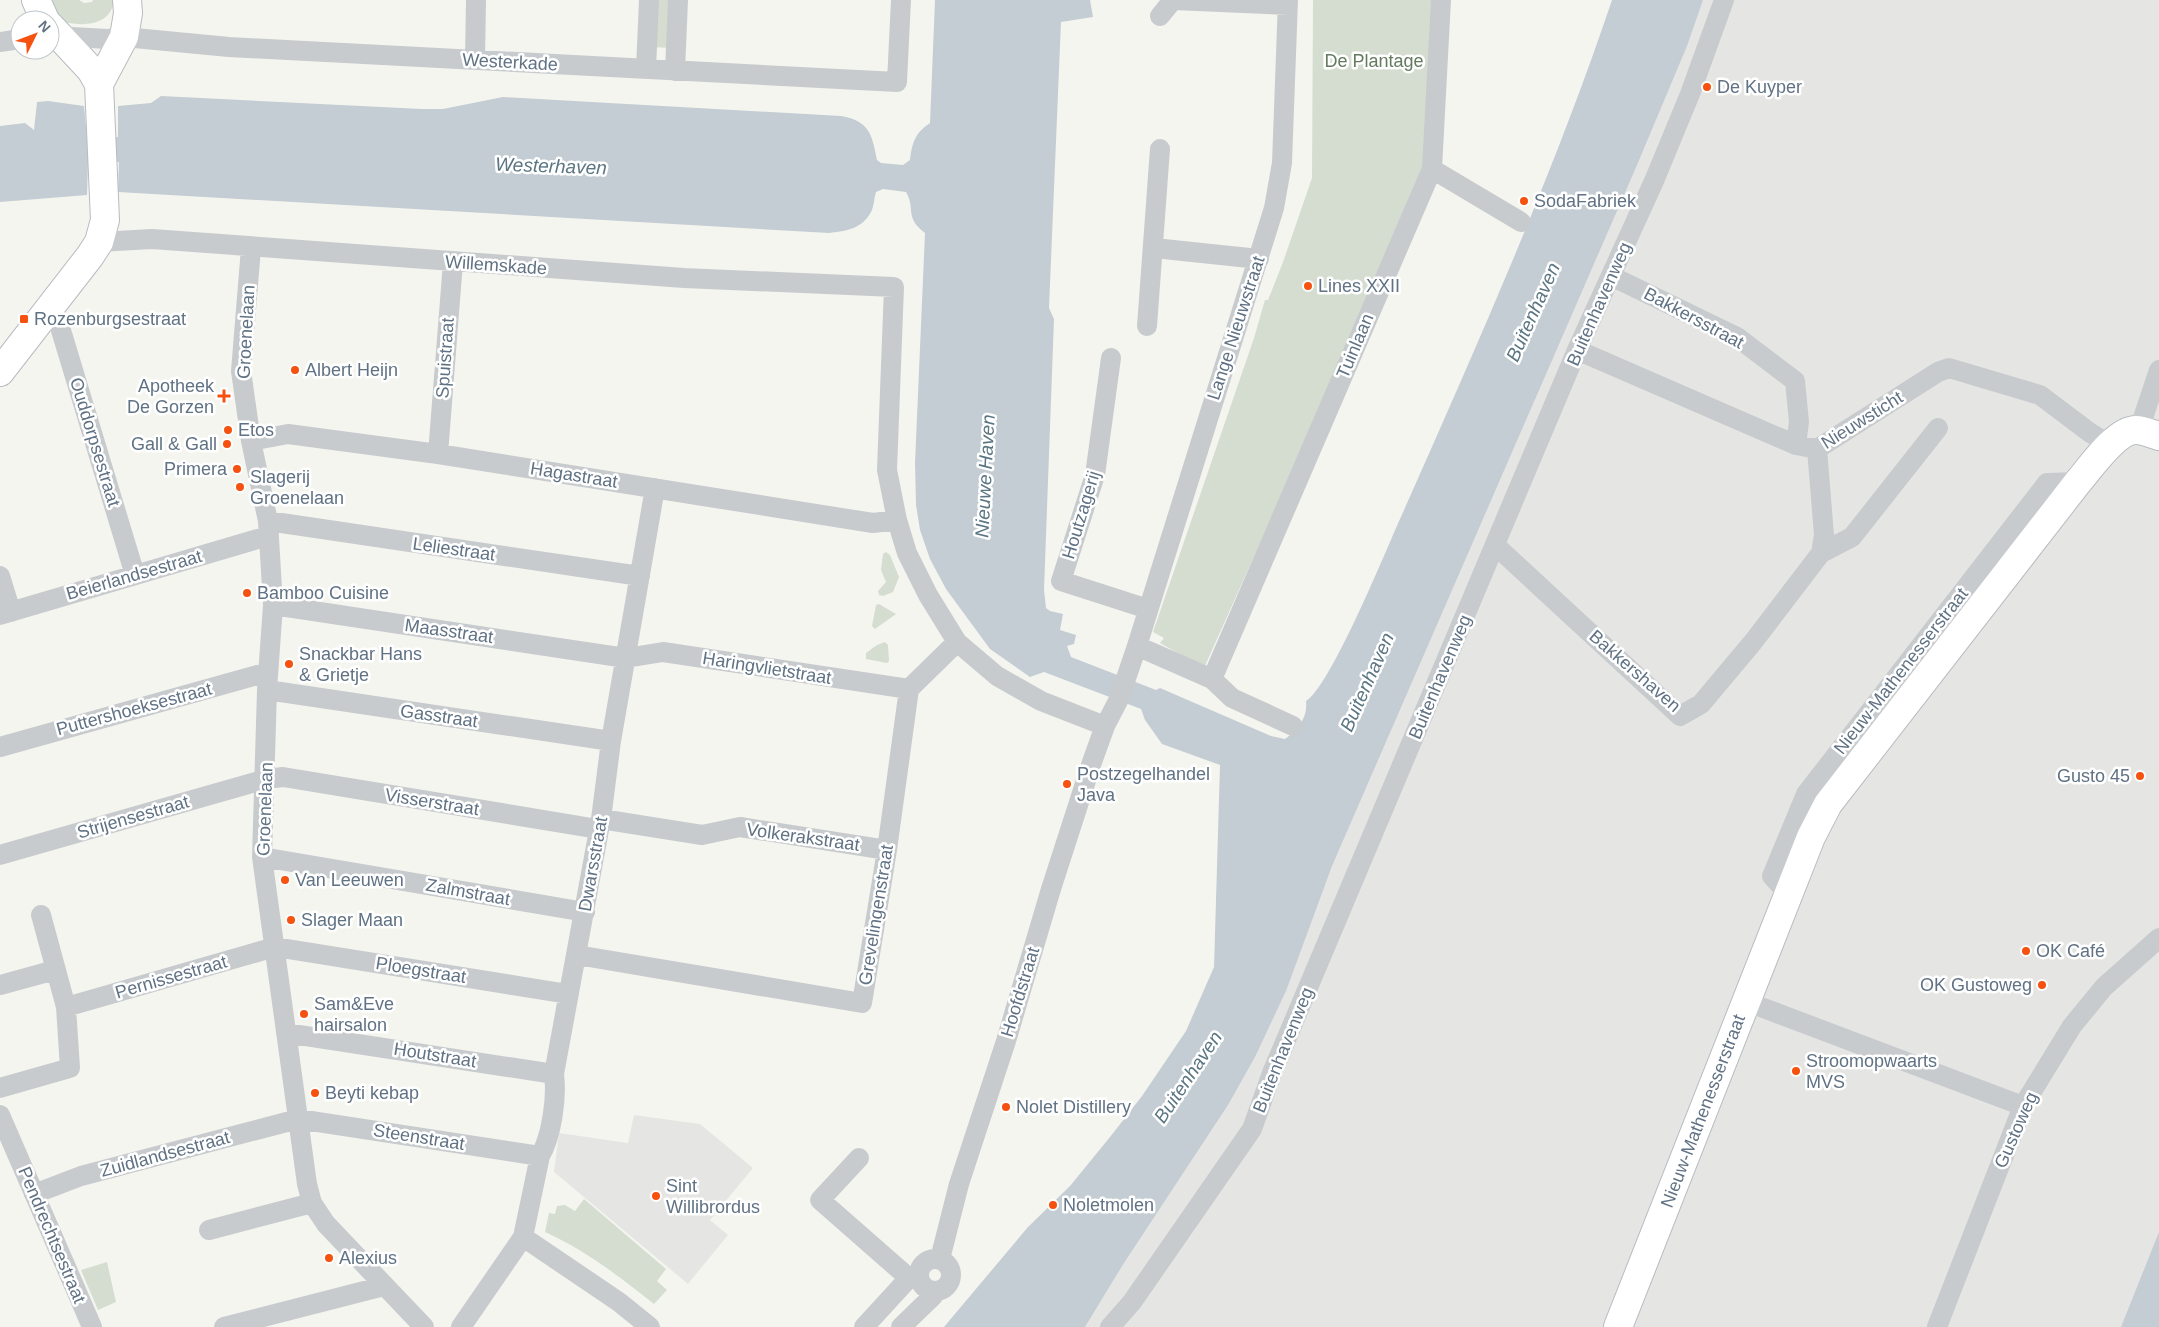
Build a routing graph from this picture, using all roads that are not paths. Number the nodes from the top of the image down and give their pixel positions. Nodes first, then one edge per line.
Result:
1 (127, 0) edge
2 (476, 0) edge
3 (649, 0) edge
4 (678, 0) edge
5 (901, 0) edge
6 (1441, 0) edge
7 (1724, 0) edge
8 (1288, 3) edge
9 (1160, 16) dead end
10 (60, 30) edge
11 (116, 38) junction
12 (60, 39) edge
13 (475, 60) junction
14 (646, 69) junction
15 (675, 70) junction
16 (95, 77) junction
17 (1160, 149) dead end
18 (1432, 170) junction
19 (1521, 222) dead end
20 (99, 242) junction
21 (252, 248) junction
22 (1154, 248) junction
23 (1258, 259) junction
24 (453, 262) junction
25 (1611, 276) junction
26 (47, 312) junction
27 (1147, 326) dead end
28 (1577, 350) junction
29 (1112, 358) dead end
30 (2159, 370) edge
31 (0, 372) edge
32 (1938, 428) dead end
33 (2149, 433) edge
34 (251, 441) junction
35 (1796, 445) junction
36 (2110, 445) junction
37 (1817, 449) junction
38 (438, 454) junction
39 (655, 488) junction
40 (897, 520) junction
41 (268, 528) junction
42 (1496, 546) junction
43 (1821, 553) junction
44 (135, 575) junction
45 (0, 576) edge
46 (640, 576) junction
47 (273, 605) junction
48 (1148, 609) junction
49 (5, 613) edge
50 (957, 642) junction
51 (1137, 646) junction
52 (626, 658) junction
53 (1212, 679) junction
54 (268, 681) junction
55 (909, 689) junction
56 (1105, 726) junction
57 (1293, 726) dead end
58 (611, 741) junction
59 (0, 747) edge
60 (266, 779) junction
61 (600, 824) junction
62 (887, 850) junction
63 (0, 855) edge
64 (262, 857) junction
65 (584, 912) junction
66 (41, 915) dead end
67 (2159, 938) edge
68 (275, 947) junction
69 (577, 955) junction
70 (55, 970) junction
71 (0, 985) edge
72 (568, 994) junction
73 (1745, 1001) junction
74 (66, 1007) junction
75 (286, 1033) junction
76 (554, 1074) junction
77 (0, 1088) edge
78 (2023, 1106) junction
79 (0, 1115) edge
80 (298, 1119) junction
81 (540, 1156) junction
82 (858, 1158) dead end
83 (34, 1194) junction
84 (312, 1203) junction
85 (209, 1230) dead end
86 (523, 1237) junction
87 (940, 1259) junction
88 (914, 1277) junction
89 (384, 1286) junction
90 (934, 1292) junction
91 (92, 1327) edge
92 (224, 1327) edge
93 (424, 1327) edge
94 (461, 1327) edge
95 (650, 1327) edge
96 (864, 1327) edge
97 (901, 1327) edge
98 (1110, 1327) edge
99 (1618, 1327) edge
100 (1936, 1327) edge

1 - 11 street
2 - 13 street
3 - 14 street
4 - 15 street
5 - 15 street, Westerkade
6 - 18 street, Tuinlaan
7 - 25 street, Buitenhavenweg
8 - 9 street
8 - 23 street, Lange Nieuwstraat
10 - 11 street, Westerkade
11 - 13 street, Westerkade
11 - 16 street
12 - 16 street
13 - 14 street, Westerkade
14 - 15 street, Westerkade
16 - 20 street
17 - 22 street
18 - 19 street
18 - 53 street, Tuinlaan
20 - 21 street, Willemskade
20 - 26 street
21 - 24 street, Willemskade
21 - 34 street, Groenelaan
22 - 23 street
22 - 27 street
23 - 48 street, Lange Nieuwstraat
24 - 38 street, Spuistraat
24 - 40 street, Willemskade
25 - 28 street, Buitenhavenweg
25 - 35 street, Bakkersstraat
26 - 31 street
26 - 44 street, Ouddorpsestraat
28 - 35 street, Nieuwsticht
28 - 42 street, Buitenhavenweg
29 - 48 street, Houtzagerij
30 - 33 street, Nieuw-Mathenesserstraat
32 - 43 street, Bakkershaven
33 - 36 street, Nieuw-Mathenesserstraat
34 - 38 street, Hagastraat
34 - 41 street, Groenelaan
35 - 37 street, Nieuwsticht
36 - 37 street, Nieuwsticht
36 - 73 street, Nieuw-Mathenesserstraat
37 - 43 street
38 - 39 street, Hagastraat
39 - 40 street, Hagastraat
39 - 46 street, Dwarsstraat
40 - 50 street
41 - 44 street, Beierlandsestraat
41 - 46 street, Leliestraat
41 - 47 street, Groenelaan
42 - 43 street, Bakkershaven
42 - 98 street, Buitenhavenweg
44 - 49 street, Beierlandsestraat
45 - 49 street
46 - 52 street, Dwarsstraat
47 - 52 street, Maasstraat
47 - 54 street, Groenelaan
48 - 51 street, Lange Nieuwstraat
50 - 55 street
50 - 56 street
51 - 53 street
51 - 56 street, Hoofdstraat
52 - 55 street, Haringvlietstraat
52 - 58 street, Dwarsstraat
53 - 57 street
54 - 58 street, Gasstraat
54 - 59 street, Puttershoeksestraat
54 - 60 street, Groenelaan
55 - 62 street, Grevelingenstraat
56 - 87 street, Hoofdstraat
58 - 61 street, Dwarsstraat
60 - 61 street, Visserstraat
60 - 63 street, Strijensestraat
60 - 64 street, Groenelaan
61 - 62 street, Volkerakstraat
61 - 65 street, Dwarsstraat
62 - 69 street, Grevelingenstraat
64 - 65 street, Zalmstraat
64 - 68 street, Groenelaan
65 - 69 street, Dwarsstraat
66 - 70 street
67 - 78 street, Gustoweg
68 - 72 street, Ploegstraat
68 - 74 street, Pernissestraat
68 - 75 street, Groenelaan
69 - 72 street, Dwarsstraat
70 - 71 street
70 - 74 street
72 - 76 street, Dwarsstraat
73 - 78 street
73 - 99 street, Nieuw-Mathenesserstraat
74 - 77 street
75 - 76 street, Houtstraat
75 - 80 street, Groenelaan
76 - 81 street, Dwarsstraat
78 - 100 street, Gustoweg
79 - 83 street, Pendrechtsestraat
80 - 81 street, Steenstraat
80 - 83 street, Zuidlandsestraat
80 - 84 street, Groenelaan
81 - 86 street, Dwarsstraat
82 - 88 street
83 - 91 street, Pendrechtsestraat
84 - 85 street
84 - 89 street, Groenelaan
86 - 94 street
86 - 95 street
87 - 88 street
87 - 90 street
88 - 90 street
88 - 96 street
89 - 92 street
89 - 93 street, Groenelaan
90 - 97 street

